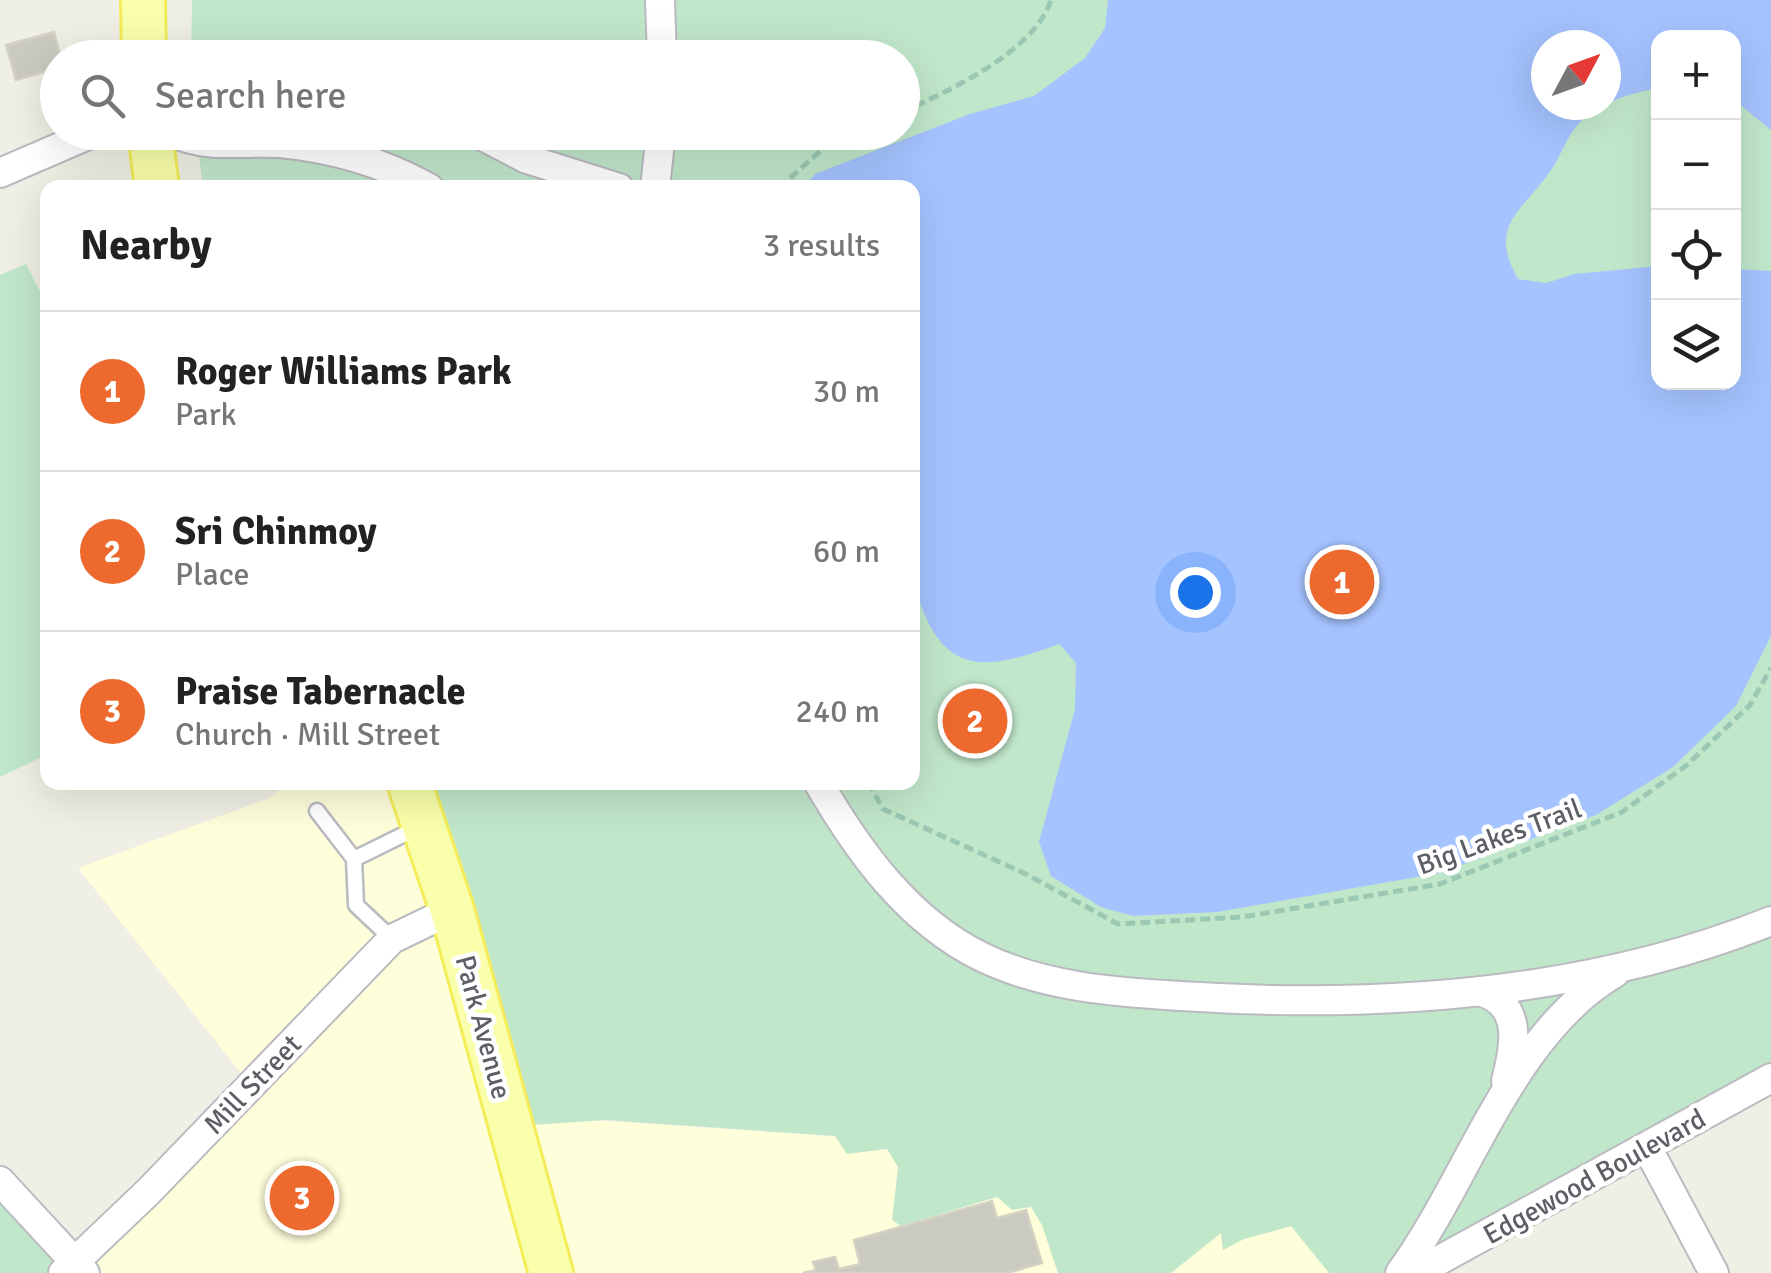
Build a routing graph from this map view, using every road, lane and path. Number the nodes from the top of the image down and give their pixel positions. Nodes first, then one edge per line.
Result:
1 (143, 0) edge
2 (660, 0) edge
3 (1051, 0) edge
4 (144, 40) edge
5 (661, 40) edge
6 (920, 104) edge
7 (53, 150) edge
8 (152, 150) edge
9 (320, 150) edge
10 (509, 150) edge
11 (659, 150) edge
12 (822, 150) edge
13 (0, 173) edge
14 (156, 180) edge
15 (413, 180) edge
16 (593, 180) edge
17 (656, 180) edge
18 (788, 180) edge
19 (1771, 668) edge
20 (412, 790) edge
21 (823, 790) edge
22 (872, 790) edge
23 (317, 812) dead end
24 (424, 825) junction
25 (354, 859) junction
26 (452, 910) junction
27 (1771, 921) edge
28 (392, 939) junction
29 (1628, 965) junction
30 (1479, 992) junction
31 (1771, 1078) edge
32 (1498, 1104) junction
33 (1647, 1147) junction
34 (0, 1181) edge
35 (74, 1269) edge
36 (548, 1271) edge
37 (1400, 1273) edge
38 (1416, 1273) edge
39 (1714, 1273) edge

1 - 4 main road
2 - 5 street
3 - 6 path
7 - 13 street
8 - 14 main road
9 - 15 street
10 - 16 street
11 - 17 street
12 - 18 path
19 - 22 path, Big Lakes Trail
20 - 24 main road, Park Avenue
21 - 30 street
23 - 25 lane
24 - 25 lane
24 - 26 main road, Park Avenue
25 - 28 lane
26 - 28 street, Mill Street
26 - 36 main road, Park Avenue
27 - 29 street
28 - 35 street, Mill Street
29 - 30 street
29 - 32 street
30 - 32 street
31 - 33 street, Edgewood Boulevard
32 - 37 street
33 - 38 street, Edgewood Boulevard
33 - 39 street
34 - 35 street

